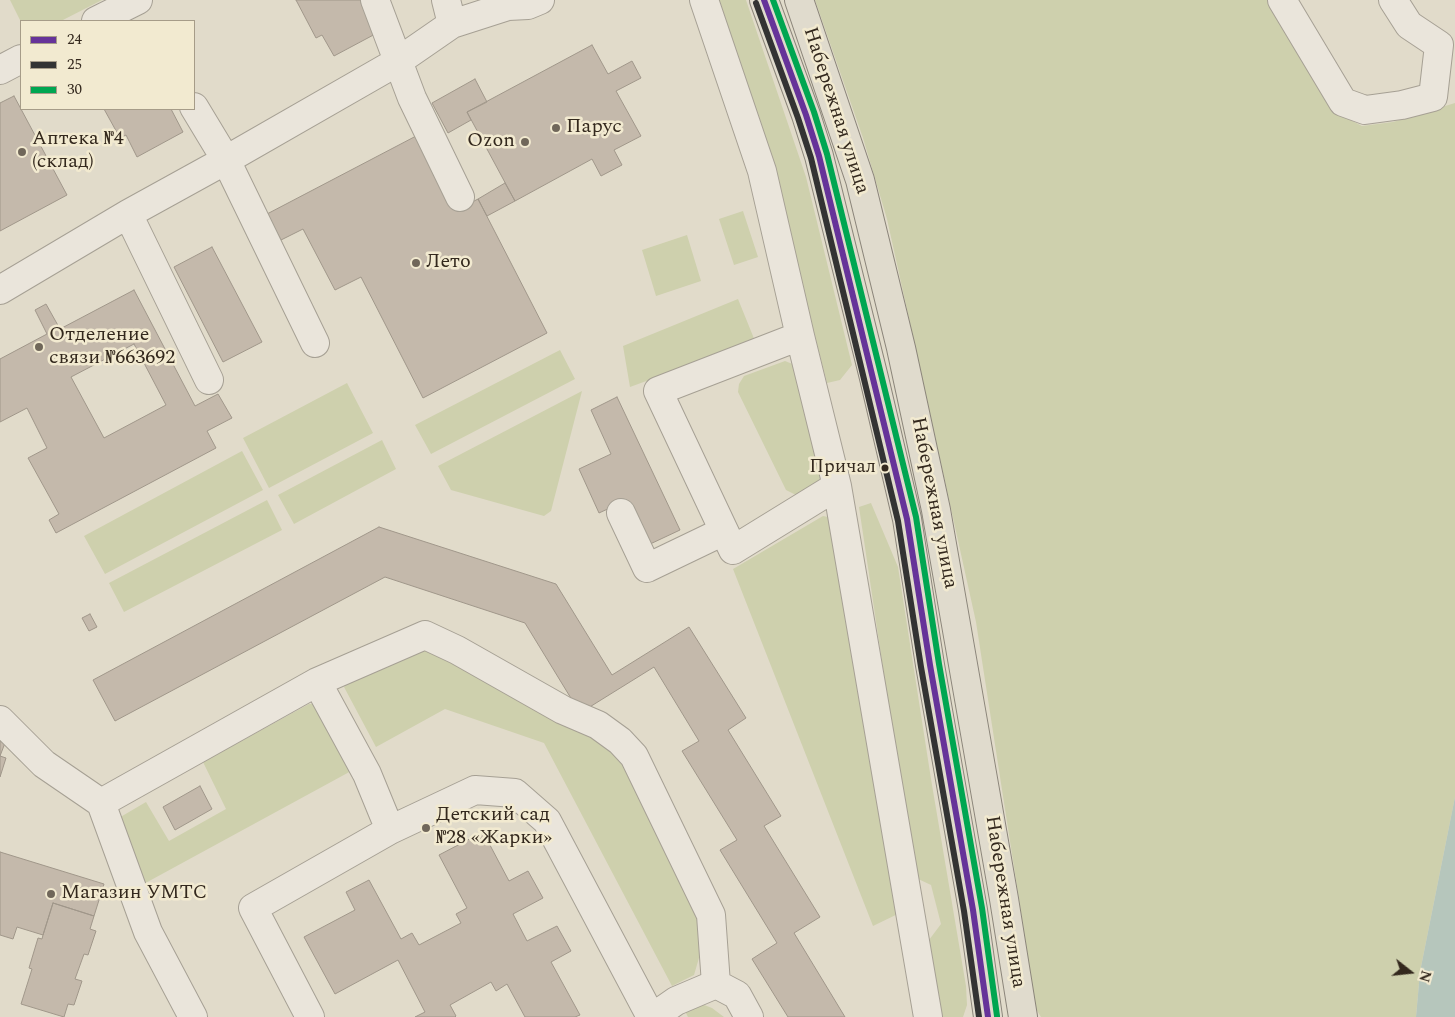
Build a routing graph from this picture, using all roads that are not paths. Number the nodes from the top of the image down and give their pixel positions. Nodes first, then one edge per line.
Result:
1 (375, 0) edge
2 (540, 0) edge
3 (704, 0) edge
4 (764, 0) edge
5 (799, 0) edge
6 (1282, 0) edge
7 (1393, 0) edge
8 (137, 8) edge
9 (449, 12) edge
10 (99, 20) edge
11 (20, 60) edge
12 (397, 62) junction
13 (0, 70) edge
14 (195, 109) edge
15 (226, 160) junction
16 (460, 197) dead end
17 (128, 214) junction
18 (0, 290) edge
19 (800, 336) junction
20 (315, 344) dead end
21 (209, 380) dead end
22 (837, 486) junction
23 (620, 513) dead end
24 (724, 532) junction
25 (317, 682) junction
26 (0, 720) edge
27 (983, 775) junction
28 (951, 779) junction
29 (101, 803) junction
30 (390, 830) junction
31 (716, 984) junction
32 (193, 1017) edge
33 (310, 1017) edge
34 (652, 1017) edge
35 (749, 1017) edge
36 (928, 1017) edge
37 (988, 1017) edge
38 (1023, 1017) edge

1 - 12 street
2 - 9 street
3 - 19 street
4 - 28 main road, Набережная улица
5 - 27 main road, Набережная улица
6 - 7 street
8 - 10 street
9 - 12 street
11 - 13 street
12 - 15 street
12 - 16 street
14 - 15 street
15 - 17 street
15 - 20 street
17 - 18 street
17 - 21 street
19 - 22 street
19 - 24 street
22 - 24 street
22 - 36 street
23 - 24 street
25 - 29 street
25 - 30 street
25 - 31 street
26 - 29 street
27 - 28 street
27 - 38 main road, Набережная улица
28 - 37 main road, Набережная улица
29 - 32 street
30 - 33 street
30 - 34 street
31 - 34 street
31 - 35 street

